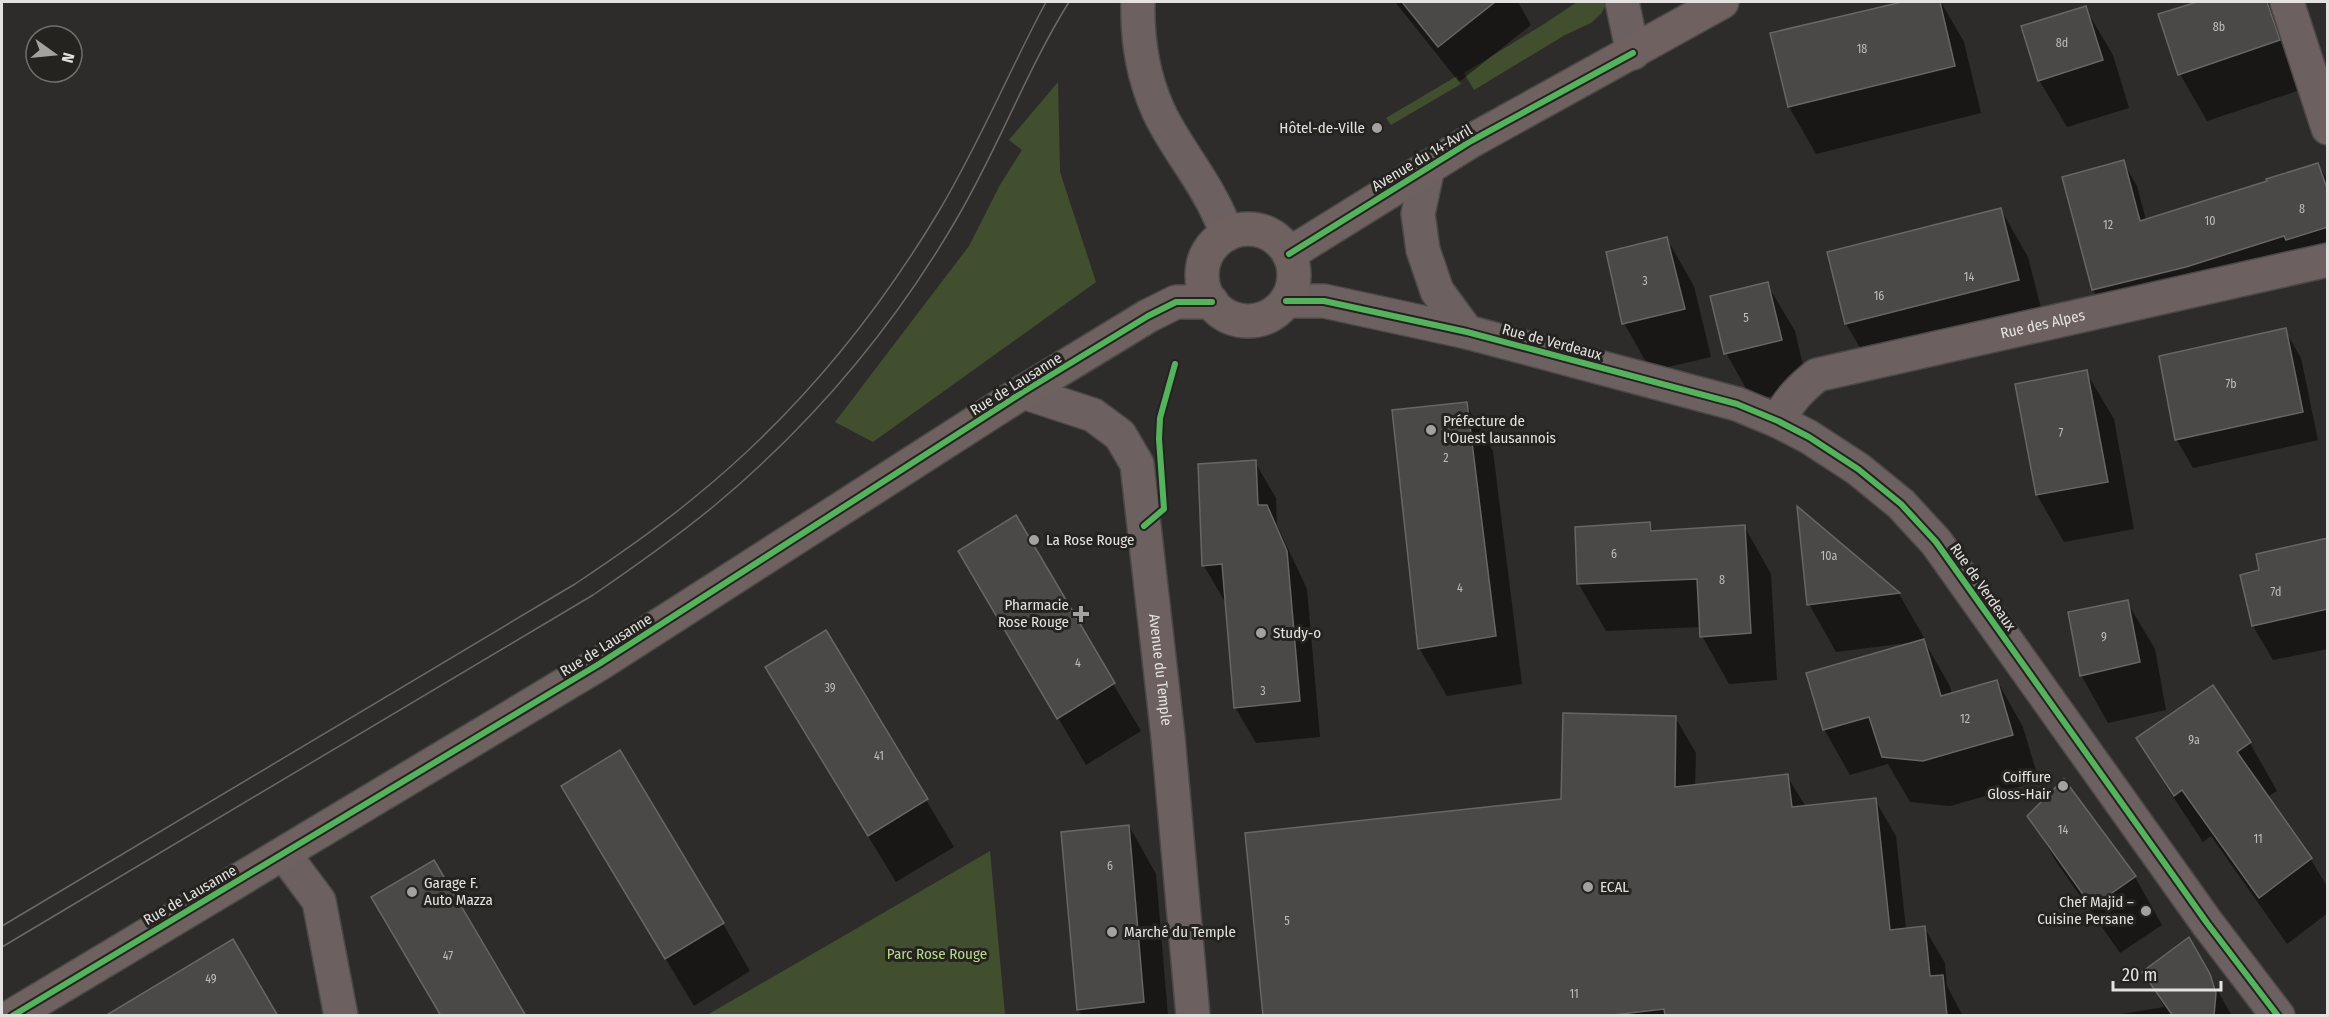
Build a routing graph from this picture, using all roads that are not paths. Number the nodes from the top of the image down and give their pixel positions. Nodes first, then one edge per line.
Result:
1 (1138, 2) edge
2 (1622, 2) edge
3 (1722, 2) edge
4 (2287, 2) edge
5 (1633, 53) junction
6 (2328, 128) edge
7 (1428, 167) junction
8 (1228, 234) junction
9 (1289, 254) junction
10 (2328, 260) edge
11 (1286, 301) junction
12 (1212, 302) junction
13 (1467, 332) junction
14 (1023, 392) junction
15 (1778, 421) junction
16 (284, 854) junction
17 (12, 1016) edge
18 (341, 1016) edge
19 (1193, 1016) edge
20 (2278, 1016) edge

1 - 8 street
2 - 5 street
3 - 5 main road, Avenue du 14-Avril
4 - 6 street
5 - 7 main road, Avenue du 14-Avril
7 - 9 main road, Avenue du 14-Avril
7 - 13 street
8 - 9 main road
8 - 12 main road
9 - 11 main road
10 - 15 street, Rue des Alpes
11 - 12 main road
11 - 13 street, Rue de Verdeaux
12 - 14 main road, Rue de Lausanne
13 - 15 street, Rue de Verdeaux
14 - 16 main road, Rue de Lausanne
14 - 19 street, Avenue du Temple
15 - 20 street, Rue de Verdeaux
16 - 17 main road, Rue de Lausanne
16 - 18 street

